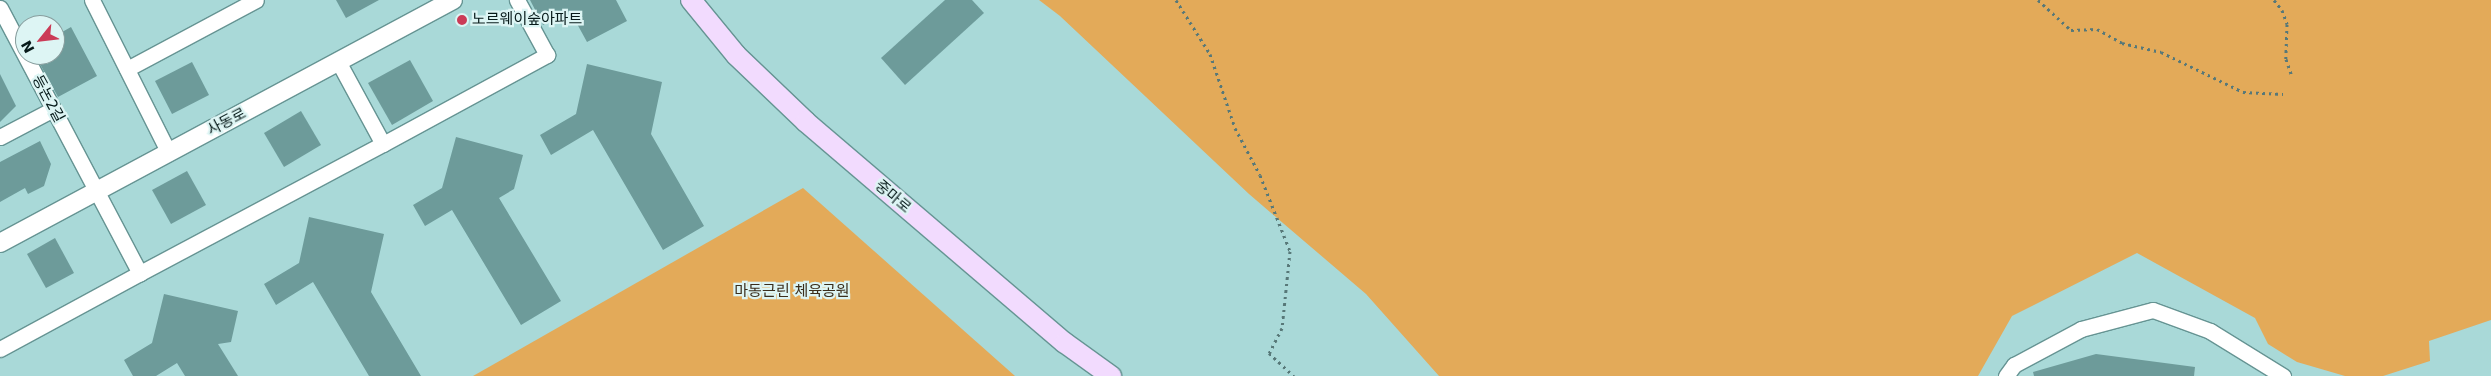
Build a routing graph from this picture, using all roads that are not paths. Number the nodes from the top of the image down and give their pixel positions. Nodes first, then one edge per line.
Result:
1 (92, 0) edge
2 (256, 0) edge
3 (453, 0) edge
4 (517, 0) edge
5 (691, 0) edge
6 (0, 8) edge
7 (339, 63) junction
8 (127, 69) junction
9 (53, 109) junction
10 (0, 137) edge
11 (383, 144) junction
12 (169, 153) junction
13 (96, 190) junction
14 (0, 243) edge
15 (140, 273) junction
16 (0, 349) edge
17 (1112, 376) edge
18 (2006, 376) edge
19 (2283, 376) edge

1 - 8 street
2 - 8 street
3 - 7 street, 사동로
4 - 11 street
5 - 17 main road, 중마로
6 - 9 street, 등논2길
7 - 11 street
7 - 12 street, 사동로
8 - 12 street
9 - 10 street
9 - 13 street, 등논2길
11 - 15 street
12 - 13 street, 사동로
13 - 14 street, 사동로
13 - 15 street, 등논2길
15 - 16 street
18 - 19 street

